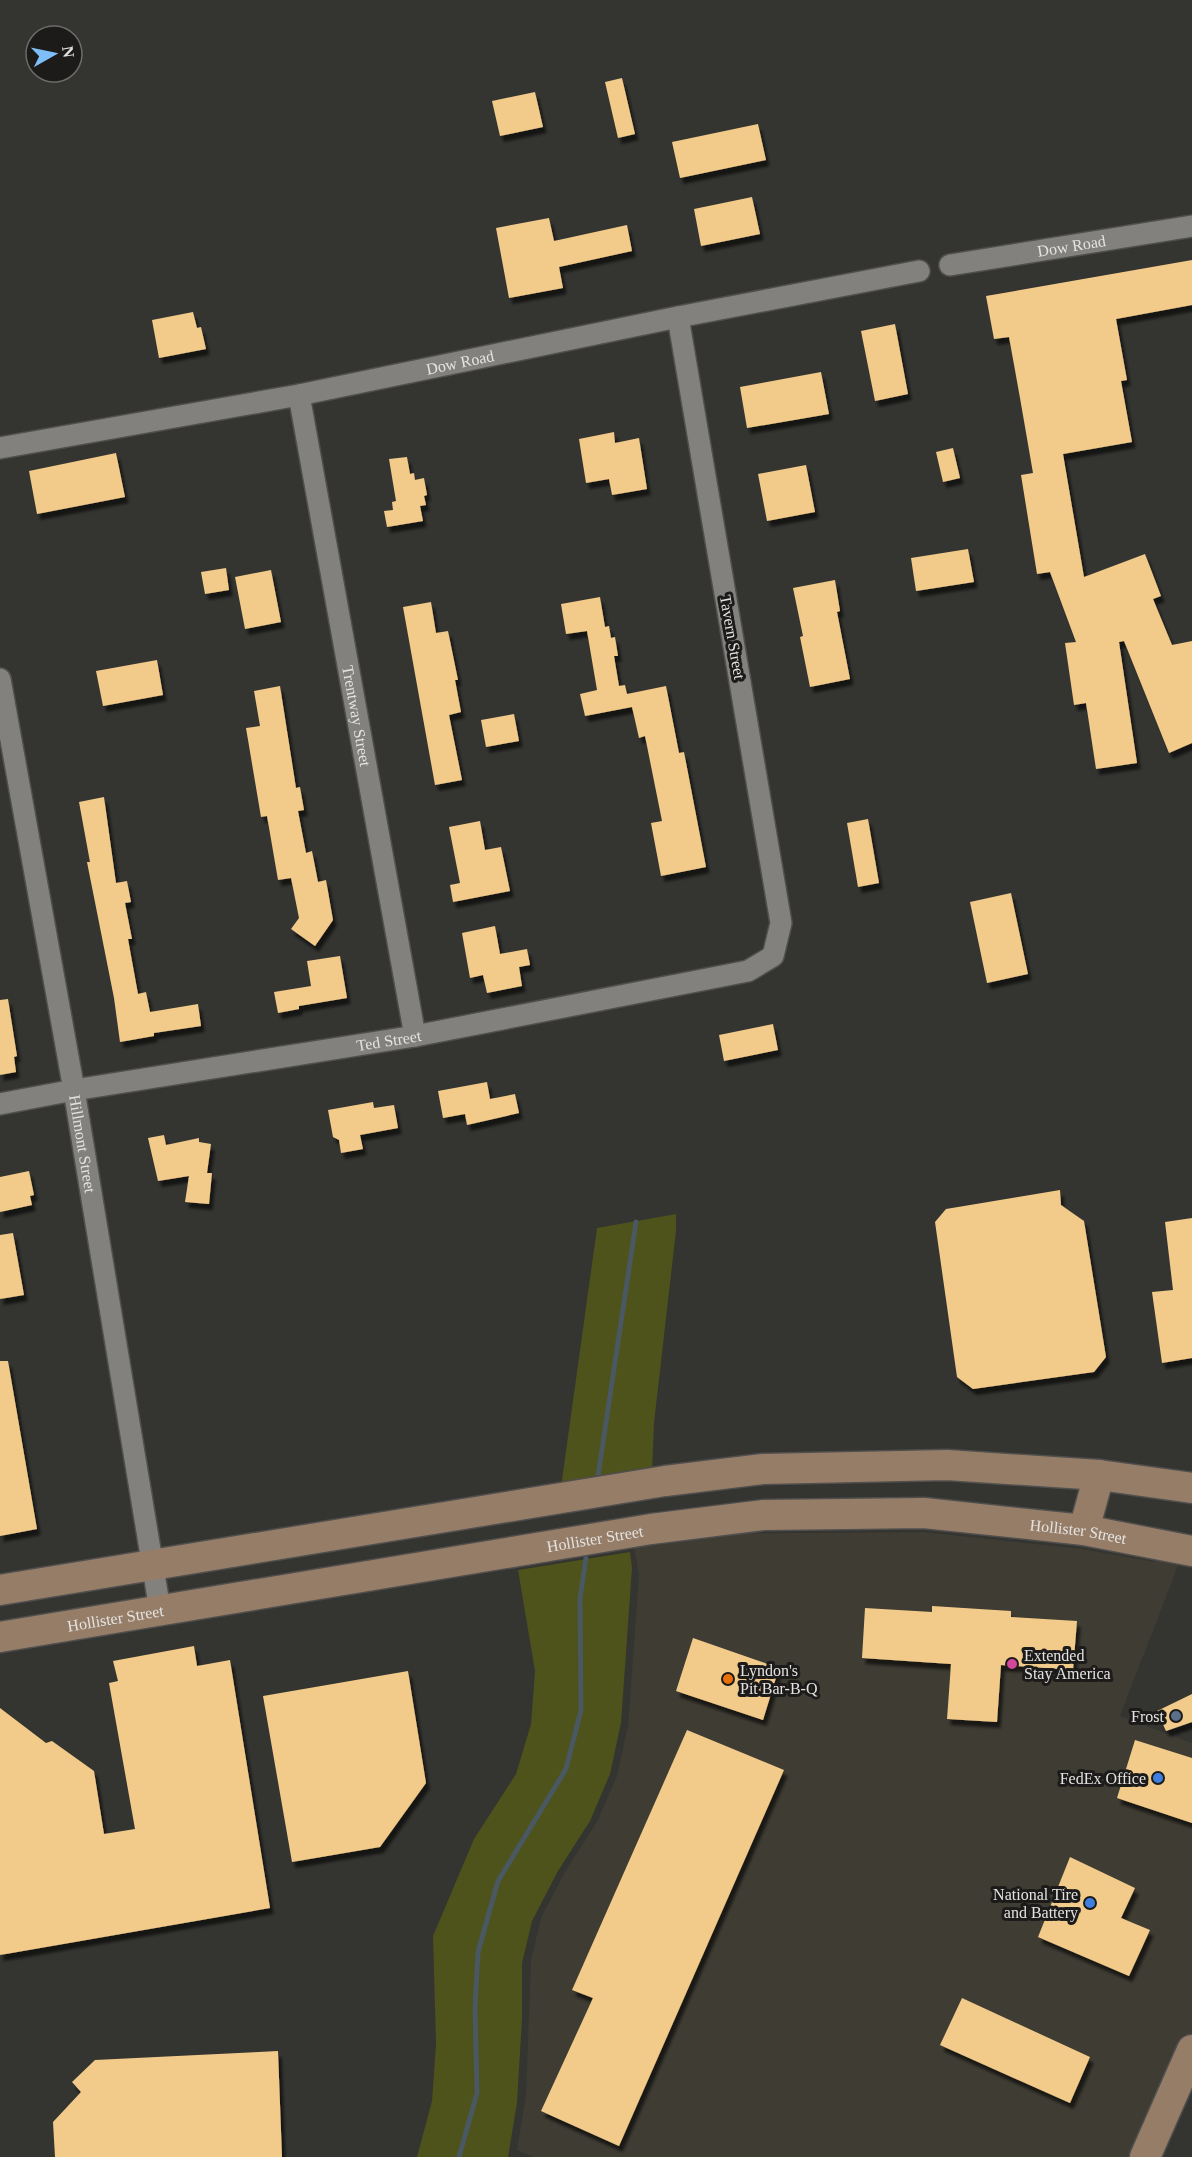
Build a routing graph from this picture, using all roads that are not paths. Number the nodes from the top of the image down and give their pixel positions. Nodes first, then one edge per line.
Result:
1 (1192, 226) edge
2 (950, 265) dead end
3 (919, 271) dead end
4 (678, 317) junction
5 (299, 395) junction
6 (0, 448) edge
7 (0, 679) edge
8 (773, 957) joint
9 (415, 1036) junction
10 (74, 1090) junction
11 (0, 1104) edge
12 (1099, 1475) junction
13 (1192, 1488) edge
14 (1084, 1530) junction
15 (1192, 1551) edge
16 (153, 1566) junction
17 (0, 1590) edge
18 (160, 1610) junction
19 (0, 1637) edge
20 (1192, 2050) edge
21 (1145, 2157) edge

1 - 2 street, Dow Road
3 - 4 street, Dow Road
4 - 5 street, Dow Road
4 - 8 street, Tavern Street
5 - 6 street, Dow Road
5 - 9 street, Trentway Street
7 - 10 street, Hillmont Street
8 - 9 street, Ted Street
9 - 10 street, Ted Street
10 - 11 street, Ted Street
10 - 16 street, Hillmont Street
12 - 13 main road
12 - 14 main road
12 - 16 main road
14 - 15 main road, Hollister Street
14 - 18 main road, Hollister Street
16 - 17 main road
16 - 18 street, Hillmont Street
18 - 19 main road, Hollister Street
20 - 21 main road

